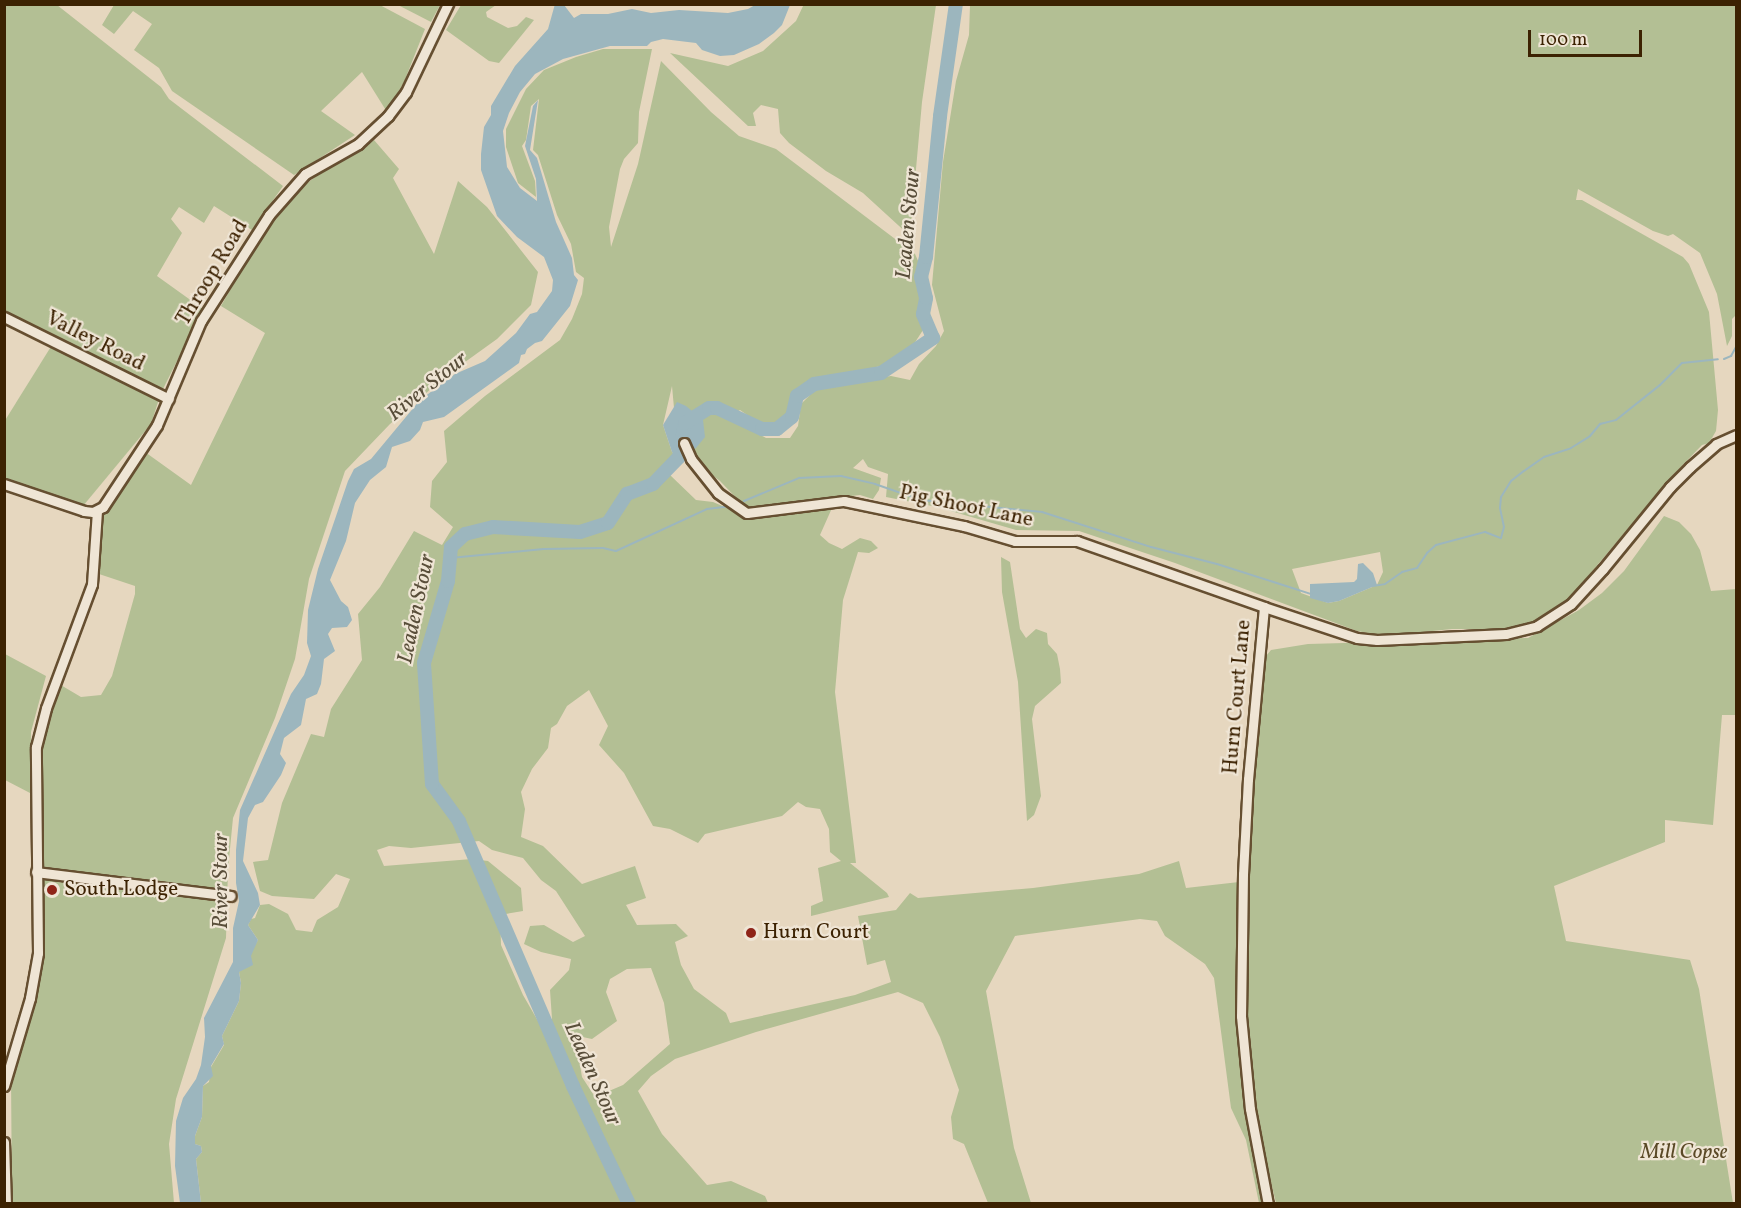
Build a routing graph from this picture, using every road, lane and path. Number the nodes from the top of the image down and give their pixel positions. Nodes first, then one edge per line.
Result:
1 (448, 4) edge
2 (4, 317) edge
3 (169, 399) junction
4 (1737, 435) edge
5 (684, 443) dead end
6 (4, 484) edge
7 (97, 511) junction
8 (1264, 607) junction
9 (36, 872) junction
10 (231, 896) dead end
11 (4, 1086) edge
12 (4, 1142) edge
13 (6, 1203) edge
14 (1268, 1203) edge

1 - 3 street, Throop Road
2 - 3 street, Valley Road
3 - 7 street, Throop Road
4 - 8 street, Hurn Court Lane
5 - 8 street, Pig Shoot Lane
6 - 7 street
7 - 9 street
8 - 14 street, Hurn Court Lane
9 - 10 street
9 - 11 street
12 - 13 street

